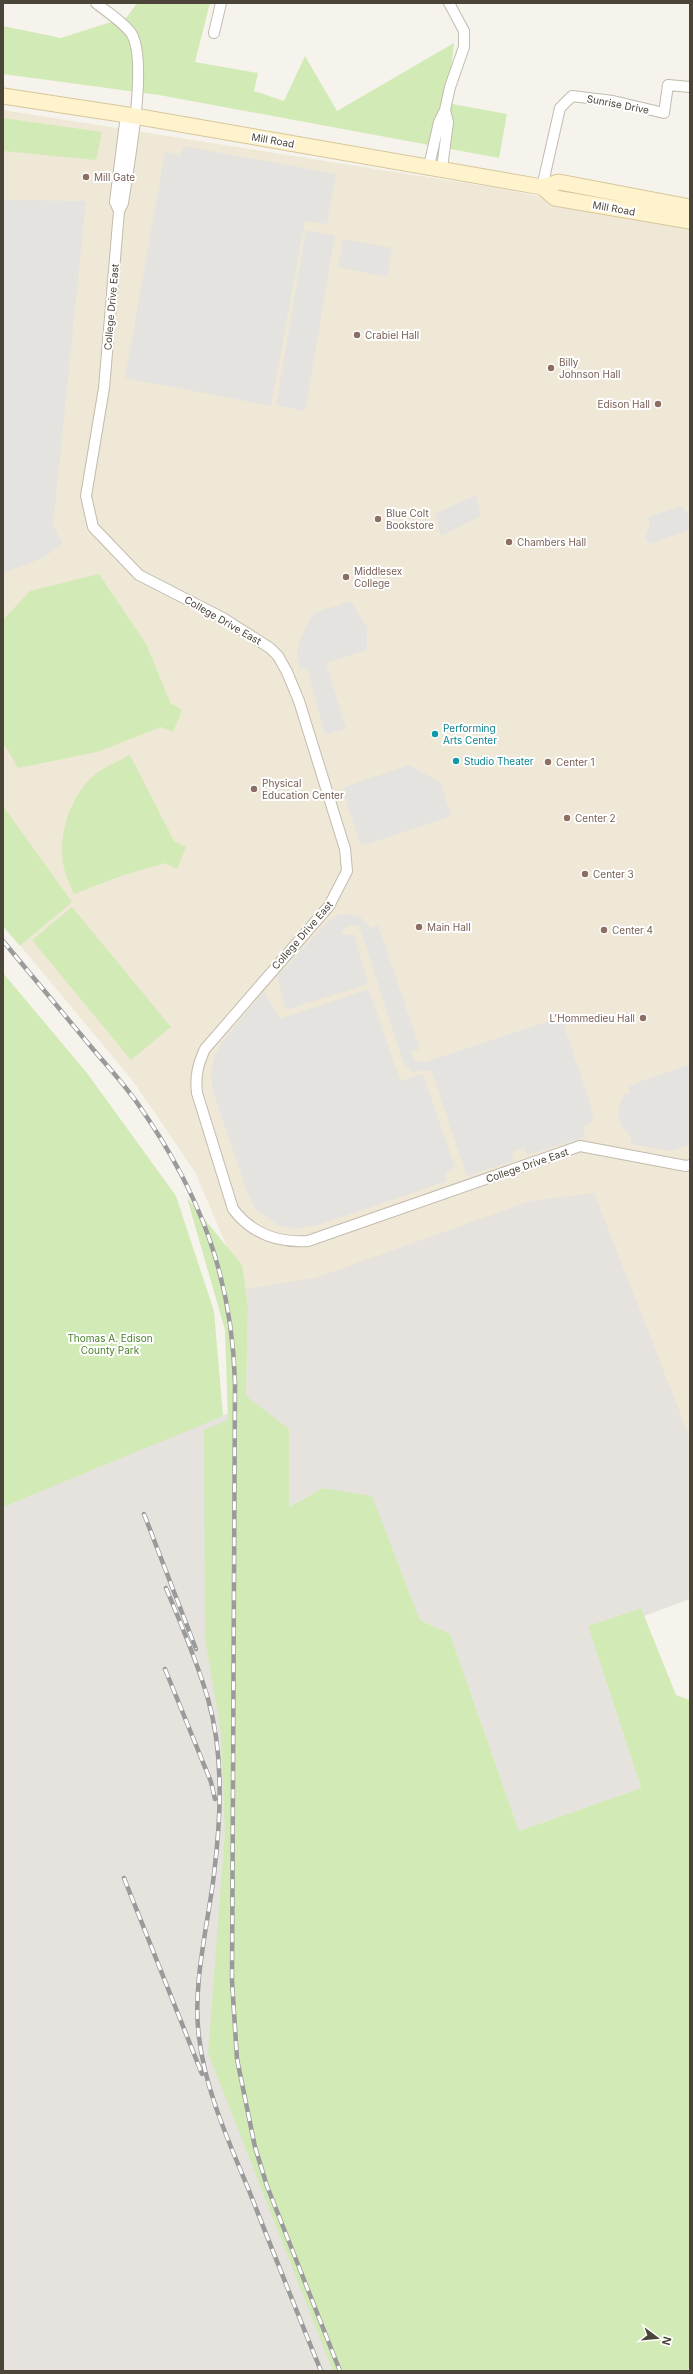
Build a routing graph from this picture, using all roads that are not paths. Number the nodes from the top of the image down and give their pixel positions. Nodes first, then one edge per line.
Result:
1 (96, 3) edge
2 (221, 3) edge
3 (448, 3) edge
4 (214, 32) dead end
5 (690, 87) edge
6 (3, 96) edge
7 (130, 115) junction
8 (436, 167) junction
9 (542, 187) junction
10 (690, 207) edge
11 (690, 221) edge
12 (690, 1165) edge

1 - 7 street, College Drive East
2 - 4 street
3 - 8 street
5 - 9 street, Sunrise Drive
6 - 7 street, Mill Road
7 - 8 street, Mill Road
7 - 12 street, College Drive East
8 - 9 street, Mill Road
9 - 10 street, Mill Road
9 - 11 street, Mill Road

